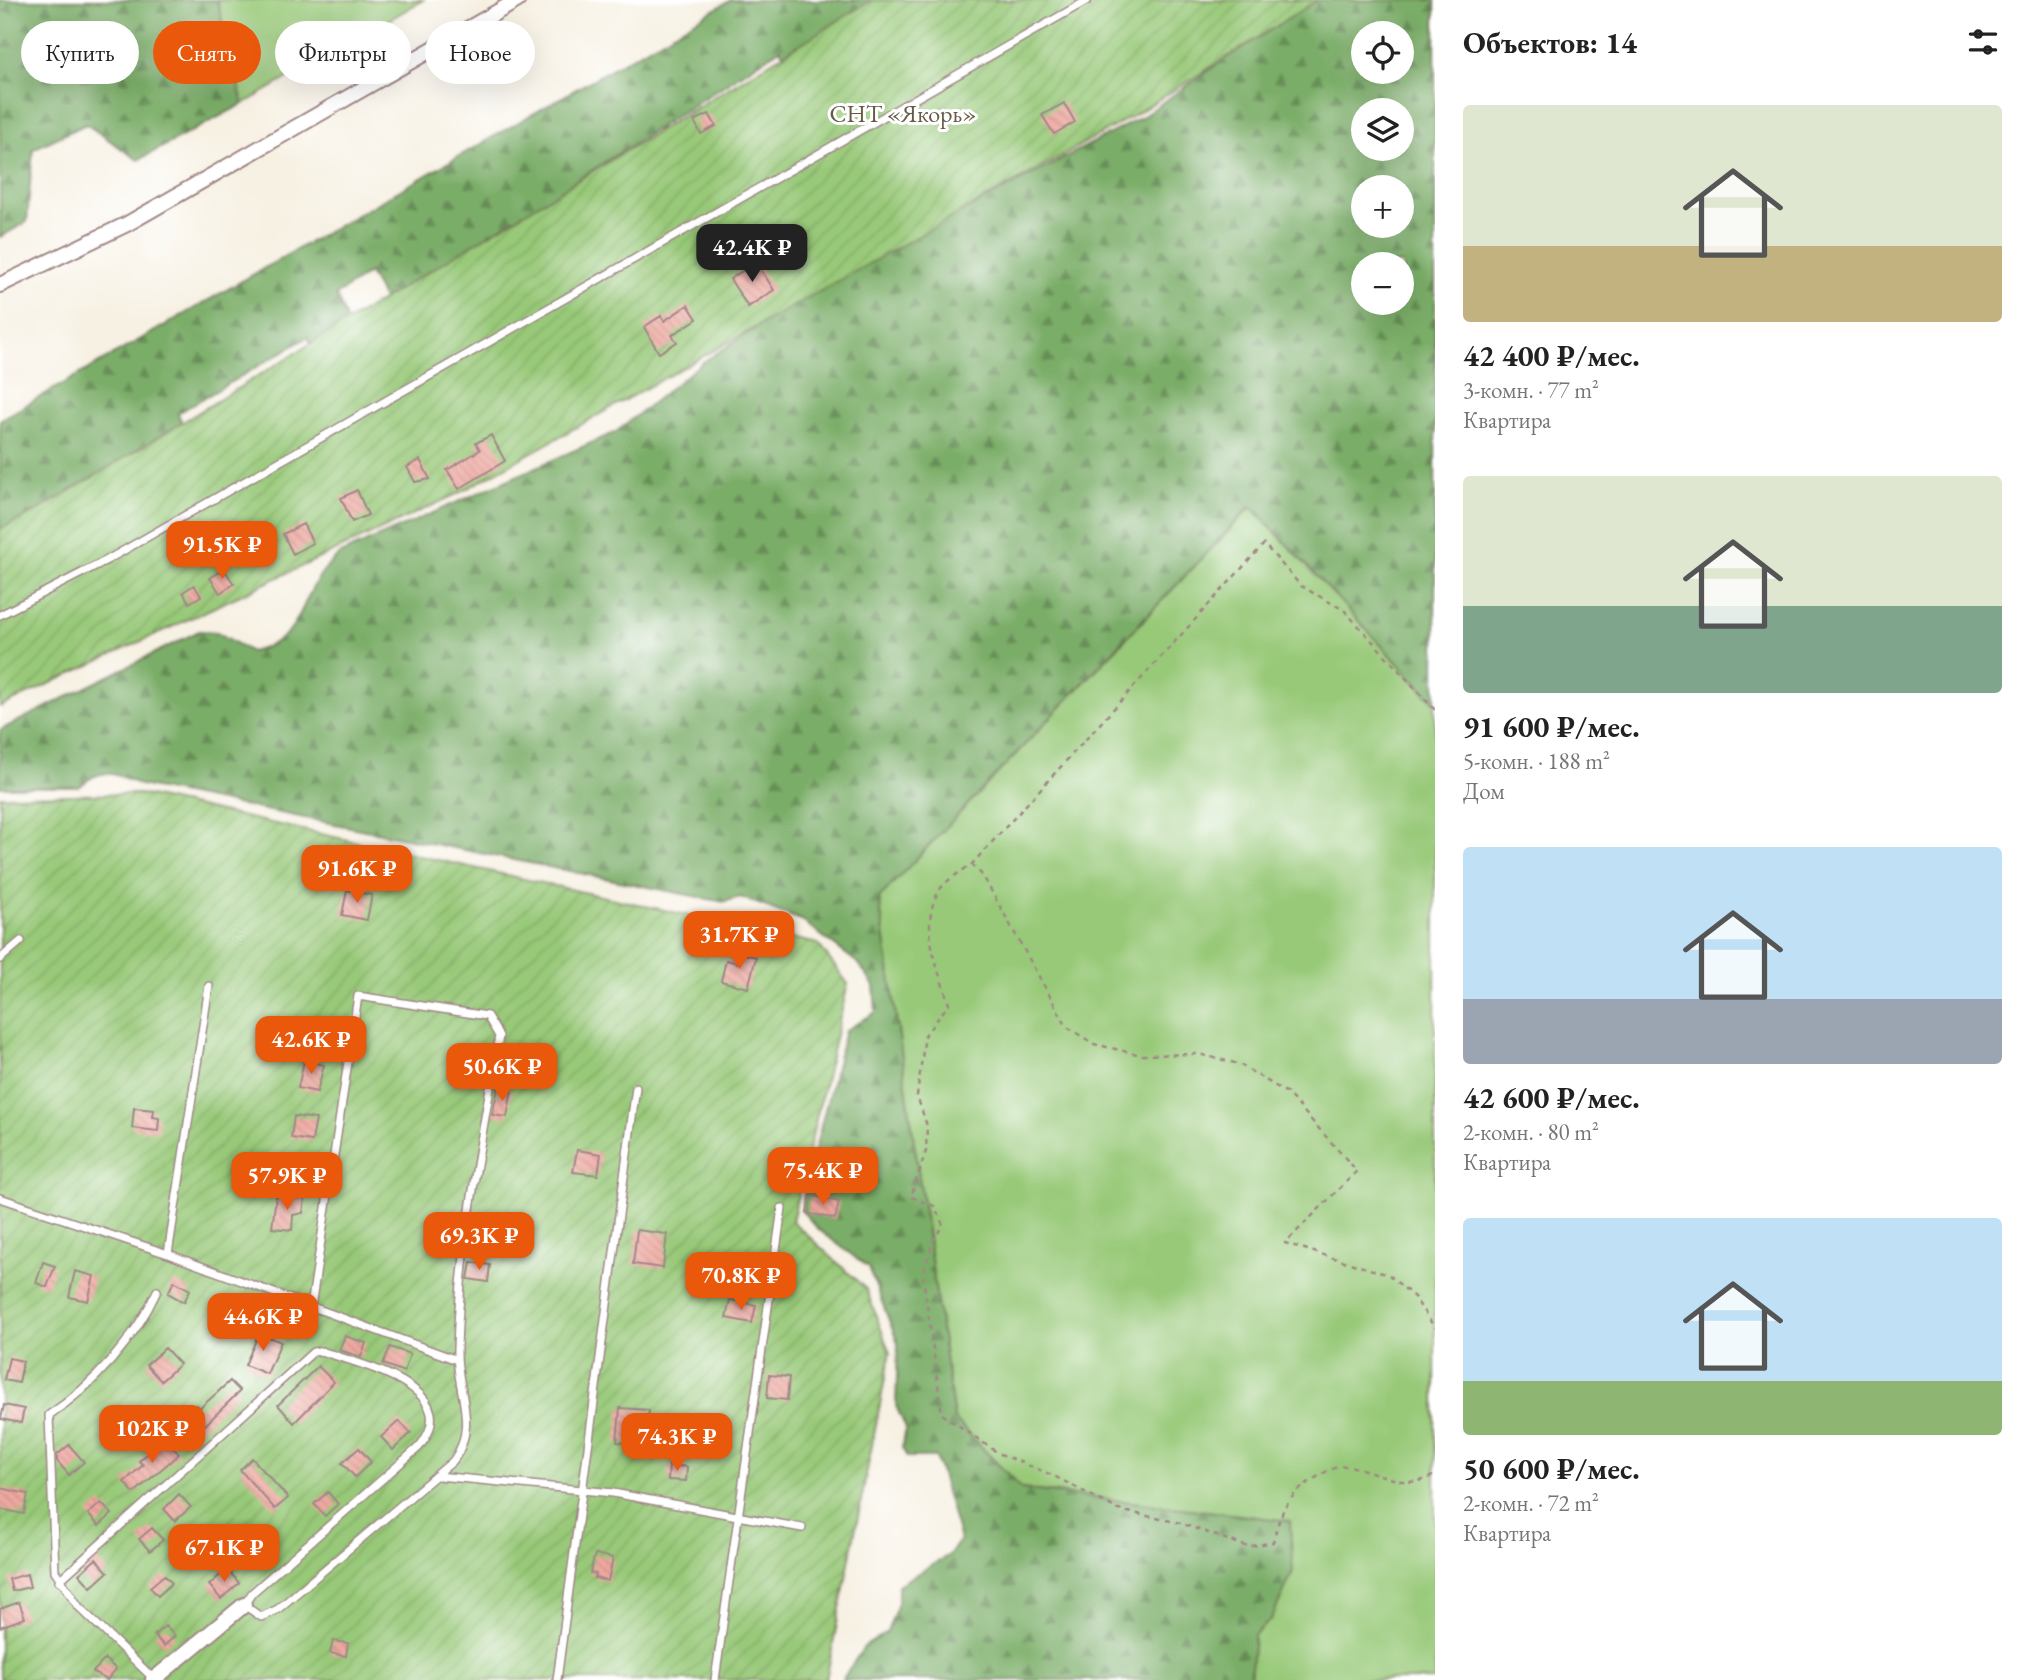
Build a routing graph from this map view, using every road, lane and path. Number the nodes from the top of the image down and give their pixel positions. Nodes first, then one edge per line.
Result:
1 (518, 0) edge
2 (1088, 0) edge
3 (0, 285) edge
4 (0, 615) edge
5 (1435, 710) edge
6 (972, 864) junction
7 (21, 941) dead end
8 (0, 959) edge
9 (209, 986) dead end
10 (636, 1087) dead end
11 (0, 1198) edge
12 (782, 1208) dead end
13 (168, 1254) junction
14 (157, 1292) dead end
15 (311, 1307) junction
16 (1435, 1328) edge
17 (457, 1360) junction
18 (1435, 1474) edge
19 (438, 1476) junction
20 (582, 1491) junction
21 (740, 1517) junction
22 (803, 1528) dead end
23 (59, 1581) junction
24 (244, 1605) junction
25 (154, 1680) edge
26 (557, 1680) edge
27 (715, 1680) edge

1 - 3 street
2 - 4 lane
5 - 6 path
6 - 16 path
6 - 18 path
7 - 8 lane
9 - 13 lane
10 - 20 lane
11 - 13 lane
12 - 21 lane
13 - 15 lane
14 - 23 lane
15 - 17 lane
15 - 17 lane
17 - 19 lane
19 - 20 lane
19 - 24 lane
20 - 21 lane
20 - 26 lane
21 - 22 lane
21 - 27 lane
23 - 24 lane
23 - 25 lane
24 - 25 street

